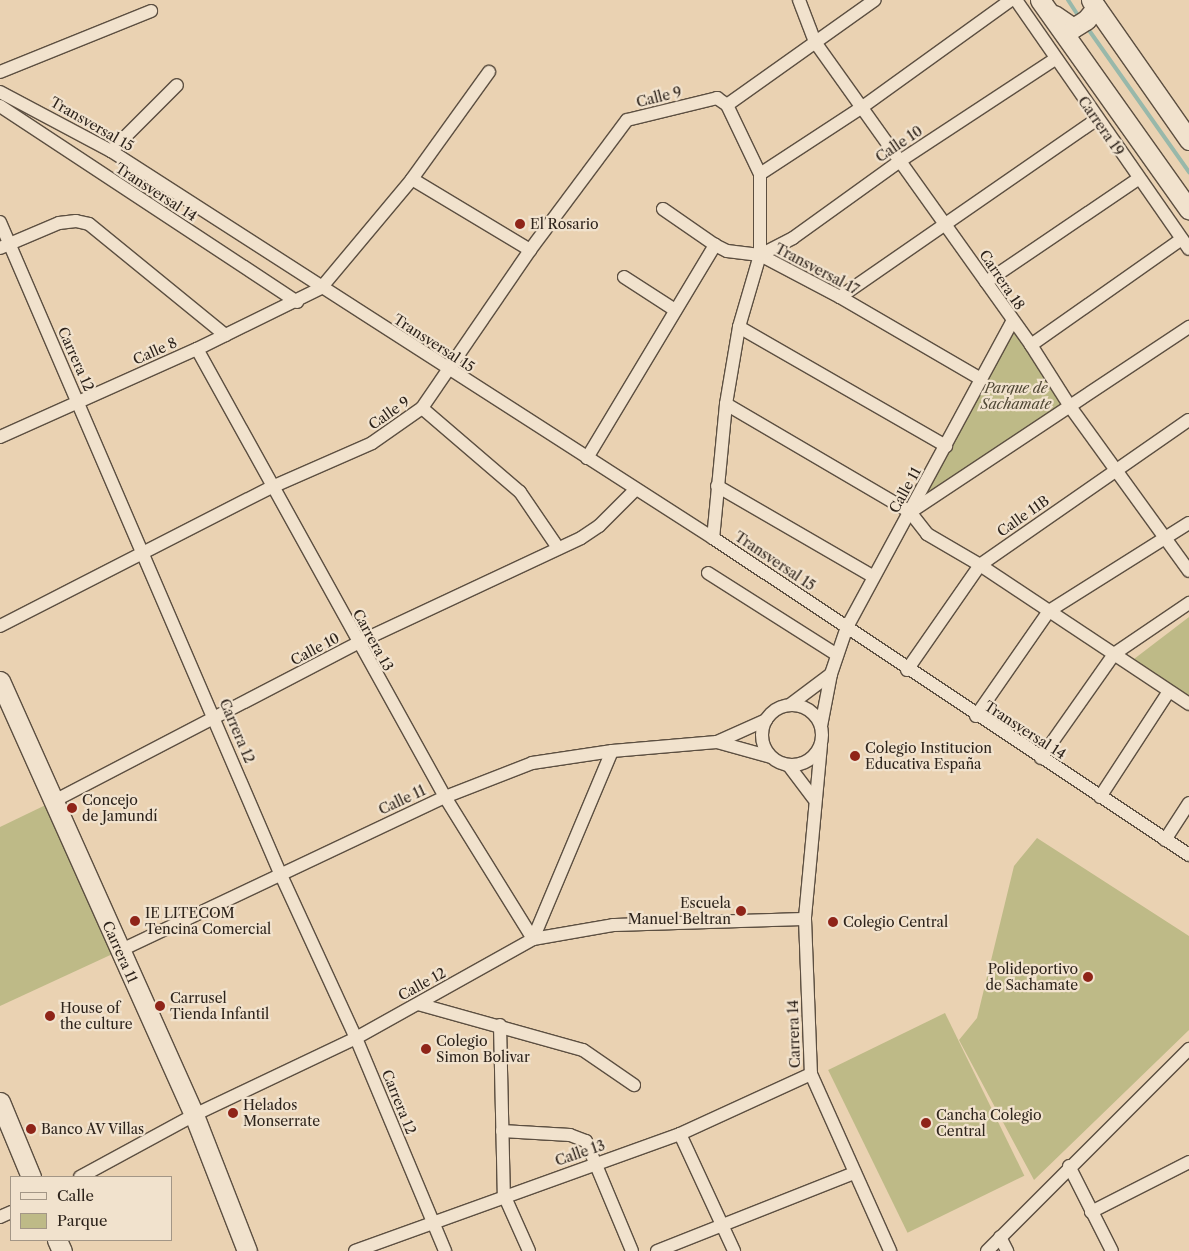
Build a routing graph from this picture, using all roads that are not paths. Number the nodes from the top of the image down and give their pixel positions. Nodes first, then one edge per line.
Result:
1 (800, 0) edge
2 (875, 0) edge
3 (1011, 0) edge
4 (1016, 0) edge
5 (1042, 3) edge
6 (1092, 8) edge
7 (151, 10) dead end
8 (815, 42) junction
9 (1055, 60) junction
10 (0, 72) edge
11 (489, 72) dead end
12 (177, 84) dead end
13 (0, 92) edge
14 (722, 102) junction
15 (0, 106) edge
16 (861, 108) junction
17 (1096, 120) junction
18 (1189, 140) edge
19 (111, 151) junction
20 (900, 161) junction
21 (760, 174) junction
22 (412, 179) junction
23 (1138, 179) junction
24 (663, 209) dead end
25 (1189, 210) edge
26 (0, 222) edge
27 (945, 223) junction
28 (1186, 244) edge
29 (715, 245) junction
30 (5, 246) edge
31 (530, 250) junction
32 (760, 255) junction
33 (624, 277) dead end
34 (986, 282) junction
35 (321, 288) junction
36 (840, 297) junction
37 (296, 302) junction
38 (675, 310) junction
39 (1012, 322) junction
40 (739, 327) junction
41 (1189, 327) edge
42 (225, 335) junction
43 (1031, 345) junction
44 (197, 349) junction
45 (447, 369) junction
46 (981, 379) junction
47 (78, 400) junction
48 (726, 404) junction
49 (422, 408) junction
50 (1071, 408) junction
51 (1189, 420) edge
52 (0, 437) edge
53 (946, 446) junction
54 (587, 458) junction
55 (1116, 469) junction
56 (718, 486) junction
57 (272, 487) junction
58 (636, 490) junction
59 (910, 512) junction
60 (1189, 524) edge
61 (713, 538) junction
62 (1166, 539) junction
63 (558, 548) junction
64 (141, 553) junction
65 (980, 565) junction
66 (1189, 571) edge
67 (708, 573) dead end
68 (874, 577) junction
69 (1189, 603) edge
70 (1049, 611) junction
71 (0, 626) edge
72 (847, 627) junction
73 (357, 643) junction
74 (1114, 654) junction
75 (837, 655) junction
76 (907, 670) junction
77 (831, 674) junction
78 (0, 681) edge
79 (1169, 691) junction
80 (791, 704) junction
81 (1189, 704) edge
82 (976, 716) junction
83 (216, 719) junction
84 (766, 720) junction
85 (821, 726) junction
86 (717, 742) junction
87 (821, 745) junction
88 (612, 751) junction
89 (771, 758) junction
90 (1041, 758) junction
91 (789, 766) junction
92 (445, 797) junction
93 (1100, 797) junction
94 (814, 799) junction
95 (56, 800) junction
96 (1189, 803) edge
97 (1165, 840) junction
98 (1189, 854) edge
99 (280, 873) junction
100 (805, 919) junction
101 (533, 939) junction
102 (119, 951) junction
103 (418, 1004) junction
104 (500, 1025) junction
105 (356, 1038) junction
106 (1189, 1049) edge
107 (811, 1074) junction
108 (634, 1085) dead end
109 (0, 1102) edge
110 (194, 1115) junction
111 (502, 1131) junction
112 (680, 1134) junction
113 (597, 1162) junction
114 (1189, 1162) edge
115 (1069, 1166) junction
116 (854, 1173) junction
117 (31, 1176) edge
118 (82, 1176) edge
119 (504, 1195) junction
120 (1091, 1212) junction
121 (432, 1222) junction
122 (724, 1226) junction
123 (1000, 1237) junction
124 (248, 1251) edge
125 (355, 1251) edge
126 (445, 1251) edge
127 (529, 1251) edge
128 (632, 1251) edge
129 (657, 1251) edge
130 (734, 1251) edge
131 (890, 1251) edge
132 (987, 1251) edge
133 (1007, 1251) edge
134 (1112, 1251) edge

1 - 8 street, Carrera 18
2 - 8 street, Calle 9
3 - 16 street
4 - 9 street, Carrera 19
5 - 6 main road
5 - 25 main road, Carrera 19
6 - 18 main road
7 - 10 street
8 - 14 street, Calle 9
8 - 16 street, Carrera 18
9 - 17 street, Carrera 19
9 - 20 street, Calle 10
11 - 22 street
12 - 19 street
13 - 19 street, Transversal 15
14 - 21 street, Transversal 17
14 - 31 street, Calle 9
15 - 37 street, Transversal 14
16 - 20 street, Carrera 18
16 - 21 street
17 - 23 street, Carrera 19
17 - 27 street
19 - 35 street, Transversal 15
20 - 27 street, Carrera 18
20 - 32 street, Calle 10
21 - 32 street, Transversal 17
22 - 31 street
22 - 35 street
23 - 28 street, Carrera 19
23 - 34 street
24 - 29 street
26 - 30 street, Carrera 12
27 - 34 street, Carrera 18
27 - 36 street
28 - 43 street
29 - 32 street
29 - 38 street
30 - 42 street
30 - 47 street, Carrera 12
31 - 45 street, Calle 9
32 - 36 street, Transversal 17
32 - 40 street
33 - 38 street
34 - 39 street, Carrera 18
35 - 37 street, Calle 8
35 - 45 street, Transversal 15
36 - 46 street, Transversal 17
37 - 42 street, Calle 8
38 - 54 street
39 - 43 street, Carrera 18
39 - 46 street, Calle 11
40 - 48 street
40 - 53 street
41 - 50 street
42 - 44 street, Calle 8
43 - 50 street, Carrera 18
44 - 47 street, Calle 8
44 - 57 street, Carrera 13
45 - 49 street, Calle 9
45 - 54 street, Transversal 15
46 - 53 street, Calle 11
47 - 52 street, Calle 8
47 - 64 street, Carrera 12
48 - 56 street
48 - 59 street
49 - 57 street, Calle 9
49 - 63 street
50 - 55 street, Carrera 18
50 - 59 street
51 - 55 street, Calle 11B
53 - 59 street, Calle 11
54 - 58 street, Transversal 15
55 - 62 street, Carrera 18
55 - 65 street, Calle 11B
56 - 61 street
56 - 68 street
57 - 64 street, Calle 9
57 - 73 street, Carrera 13
58 - 61 street, Transversal 15
58 - 63 street, Calle 10
59 - 65 street
59 - 68 street, Calle 11
60 - 62 street
61 - 72 street, Transversal 15
62 - 66 street, Carrera 18
62 - 70 street
63 - 73 street, Calle 10
64 - 71 street, Calle 9
64 - 83 street, Carrera 12
65 - 70 street
65 - 76 street, Calle 11B
67 - 75 street
68 - 72 street, Calle 11
69 - 74 street
70 - 74 street
70 - 82 street
72 - 75 street, Calle 11
72 - 76 street, Transversal 14
73 - 83 street, Calle 10
73 - 92 street, Carrera 13
74 - 79 street
74 - 90 street
75 - 77 street, Calle 11
76 - 82 street, Transversal 14
77 - 80 street
77 - 85 street, Calle 11
78 - 95 main road, Carrera 11
79 - 81 street
79 - 93 street
80 - 84 street
80 - 85 street
82 - 90 street, Transversal 14
83 - 95 street, Calle 10
83 - 99 street, Carrera 12
84 - 86 street, Calle 11
84 - 89 street
85 - 87 street
86 - 88 street, Calle 11
86 - 89 street, Calle 11
87 - 91 street
87 - 94 street, Carrera 14
88 - 92 street, Calle 11
88 - 101 street
89 - 91 street
90 - 93 street, Transversal 14
91 - 94 street
92 - 99 street, Calle 11
92 - 101 street, Carrera 13
93 - 97 street, Transversal 14
94 - 100 street, Carrera 14
95 - 102 main road, Carrera 11
96 - 97 street
97 - 98 street, Transversal 14
99 - 102 street, Calle 11
99 - 105 street, Carrera 12
100 - 101 street, Calle 12
100 - 107 street, Carrera 14
101 - 103 street, Calle 12
102 - 110 main road, Carrera 11
103 - 104 street
103 - 105 street, Calle 12
104 - 108 street
104 - 111 street
105 - 110 street, Calle 12
105 - 121 street, Carrera 12
106 - 115 street
107 - 112 street, Calle 13
107 - 116 street, Carrera 14
109 - 117 main road
110 - 118 street, Calle 12
110 - 124 main road, Carrera 11
111 - 113 street
111 - 119 street
112 - 113 street, Calle 13
112 - 122 street
113 - 119 street, Calle 13
113 - 128 street
114 - 120 street
115 - 120 street
115 - 123 street
116 - 122 street
116 - 131 street, Carrera 14
119 - 121 street, Calle 13
119 - 127 street
120 - 134 street
121 - 125 street, Calle 13
121 - 126 street, Carrera 12
122 - 129 street
122 - 130 street
123 - 132 street
123 - 133 street

